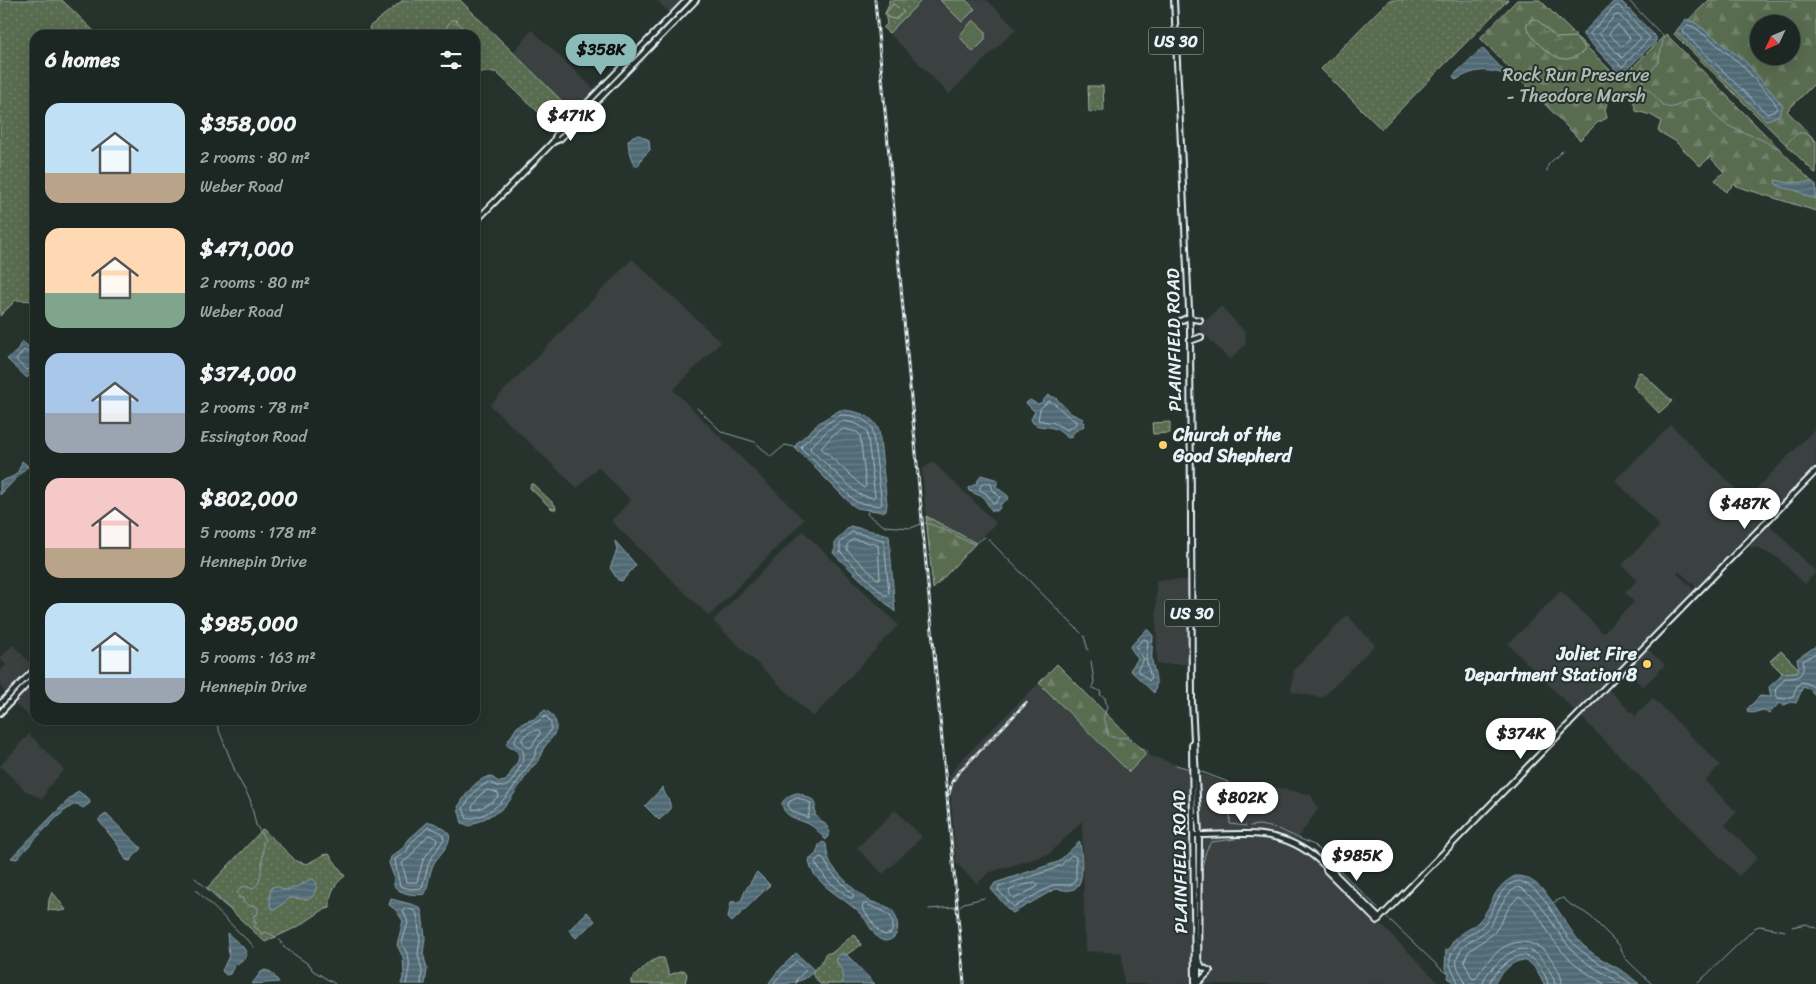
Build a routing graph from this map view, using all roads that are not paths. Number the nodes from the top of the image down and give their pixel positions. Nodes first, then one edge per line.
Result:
1 (688, 0) edge
2 (696, 0) edge
3 (1174, 0) edge
4 (553, 142) junction
5 (480, 217) edge
6 (1189, 317) junction
7 (1200, 320) dead end
8 (1180, 321) dead end
9 (1201, 337) dead end
10 (1190, 341) junction
11 (1816, 471) edge
12 (30, 674) edge
13 (30, 681) edge
14 (0, 704) edge
15 (0, 712) edge
16 (1194, 740) junction
17 (1198, 826) junction
18 (1196, 835) junction
19 (1208, 835) junction
20 (1198, 845) junction
21 (1198, 960) junction
22 (1197, 984) edge

1 - 4 main road
2 - 4 main road
3 - 6 main road, PLAINFIELD ROAD / US 30
4 - 5 main road
6 - 7 main road
6 - 8 main road
6 - 10 main road, PLAINFIELD ROAD / US 30
9 - 10 main road
10 - 16 main road, PLAINFIELD ROAD / US 30
11 - 19 main road
12 - 14 main road
13 - 15 main road
16 - 17 main road, PLAINFIELD ROAD / US 30
16 - 18 main road, PLAINFIELD ROAD / US 30
17 - 18 main road, PLAINFIELD ROAD / US 30
17 - 19 main road
18 - 19 main road
18 - 20 main road, PLAINFIELD ROAD / US 30
18 - 22 main road, PLAINFIELD ROAD / US 30
19 - 20 main road
20 - 21 main road, PLAINFIELD ROAD / US 30
21 - 22 main road, PLAINFIELD ROAD / US 30
21 - 22 main road

